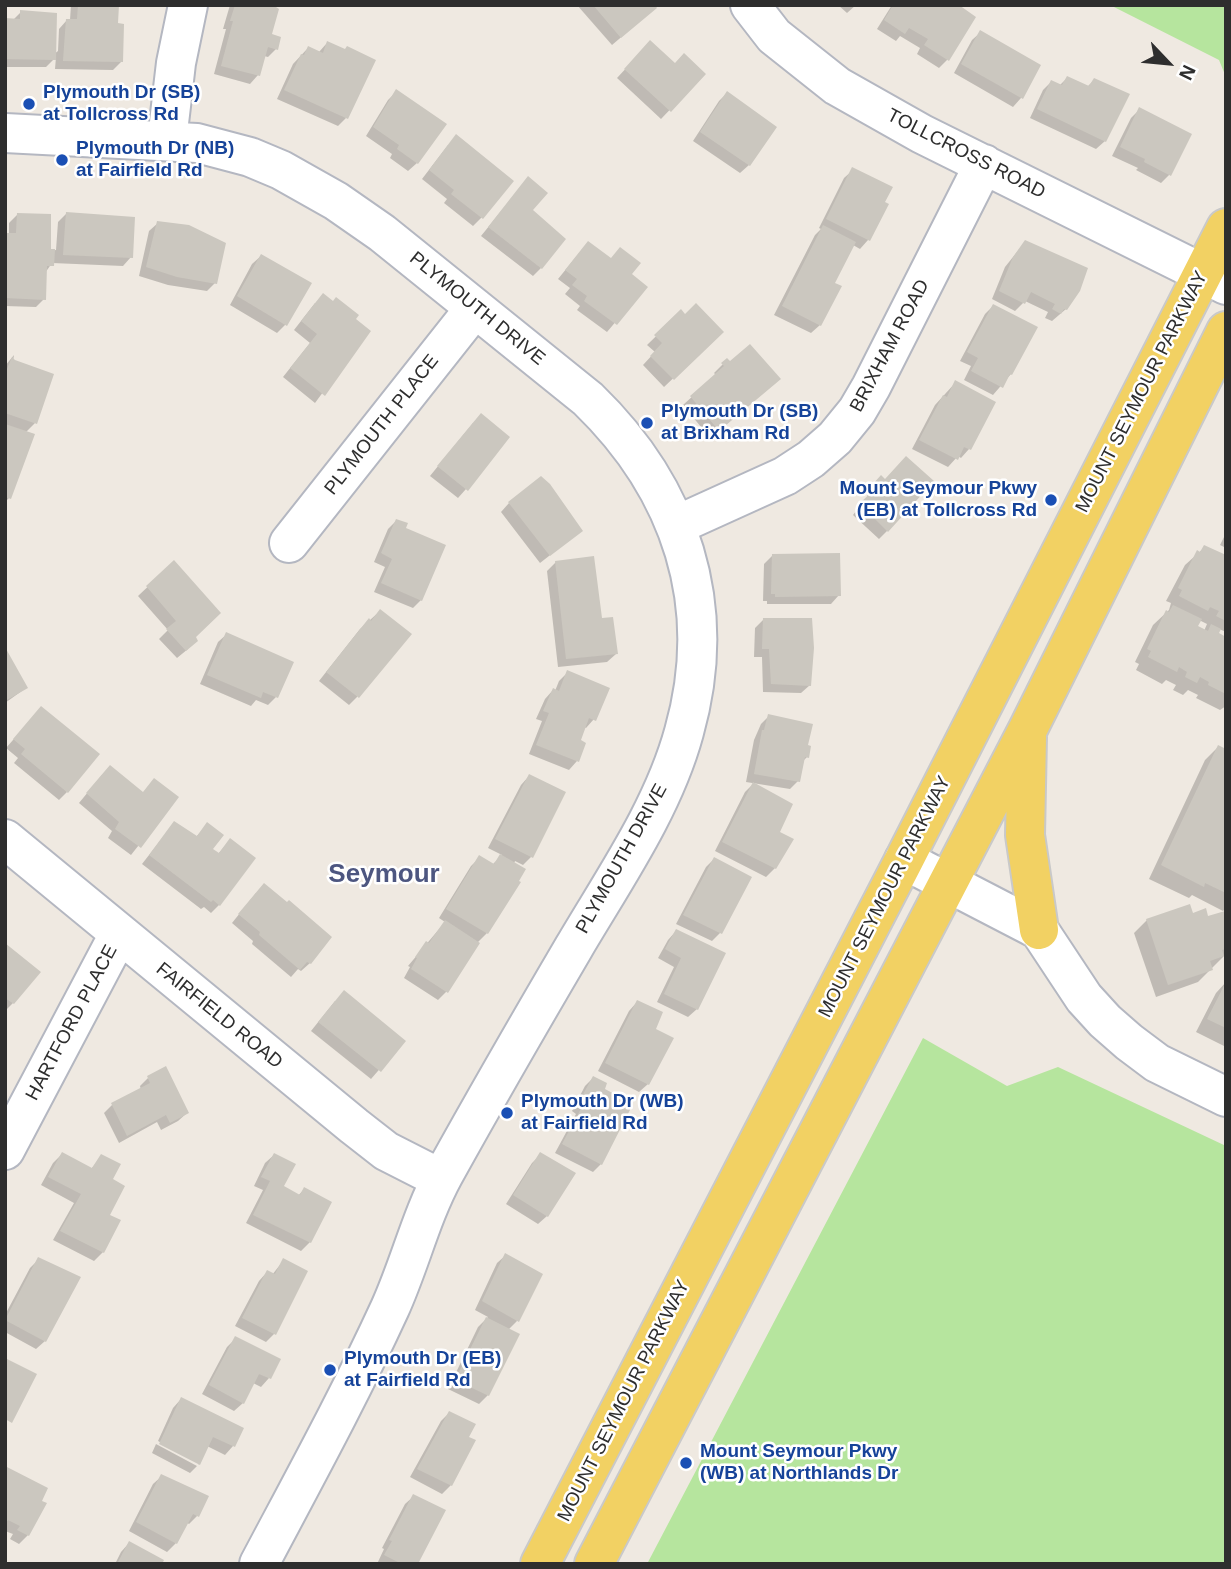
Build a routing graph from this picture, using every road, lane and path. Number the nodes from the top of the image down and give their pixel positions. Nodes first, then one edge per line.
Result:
1 (188, 5) edge
2 (750, 5) edge
3 (5, 133) edge
4 (167, 140) junction
5 (984, 164) junction
6 (1226, 228) edge
7 (1214, 279) edge
8 (475, 308) junction
9 (1226, 331) edge
10 (677, 525) junction
11 (289, 543) dead end
12 (1028, 729) junction
13 (5, 839) edge
14 (904, 860) junction
15 (948, 882) junction
16 (1039, 930) junction
17 (119, 934) junction
18 (1226, 1097) edge
19 (5, 1150) edge
20 (442, 1179) junction
21 (259, 1564) edge
22 (540, 1564) edge
23 (594, 1564) edge

1 - 4 street
2 - 5 street, TOLLCROSS ROAD
3 - 4 street, PLYMOUTH DRIVE
4 - 8 street, PLYMOUTH DRIVE
5 - 7 street, TOLLCROSS ROAD
5 - 10 street, BRIXHAM ROAD
6 - 7 main road, MOUNT SEYMOUR PARKWAY
7 - 14 main road, MOUNT SEYMOUR PARKWAY
8 - 10 street, PLYMOUTH DRIVE
8 - 11 street, PLYMOUTH PLACE
9 - 12 main road
10 - 20 street, PLYMOUTH DRIVE
12 - 15 main road
12 - 16 main road
13 - 17 street, FAIRFIELD ROAD
14 - 15 street
14 - 22 main road, MOUNT SEYMOUR PARKWAY
15 - 16 street
15 - 23 main road
16 - 18 street
17 - 19 street, HARTFORD PLACE
17 - 20 street, FAIRFIELD ROAD
20 - 21 street, PLYMOUTH DRIVE

